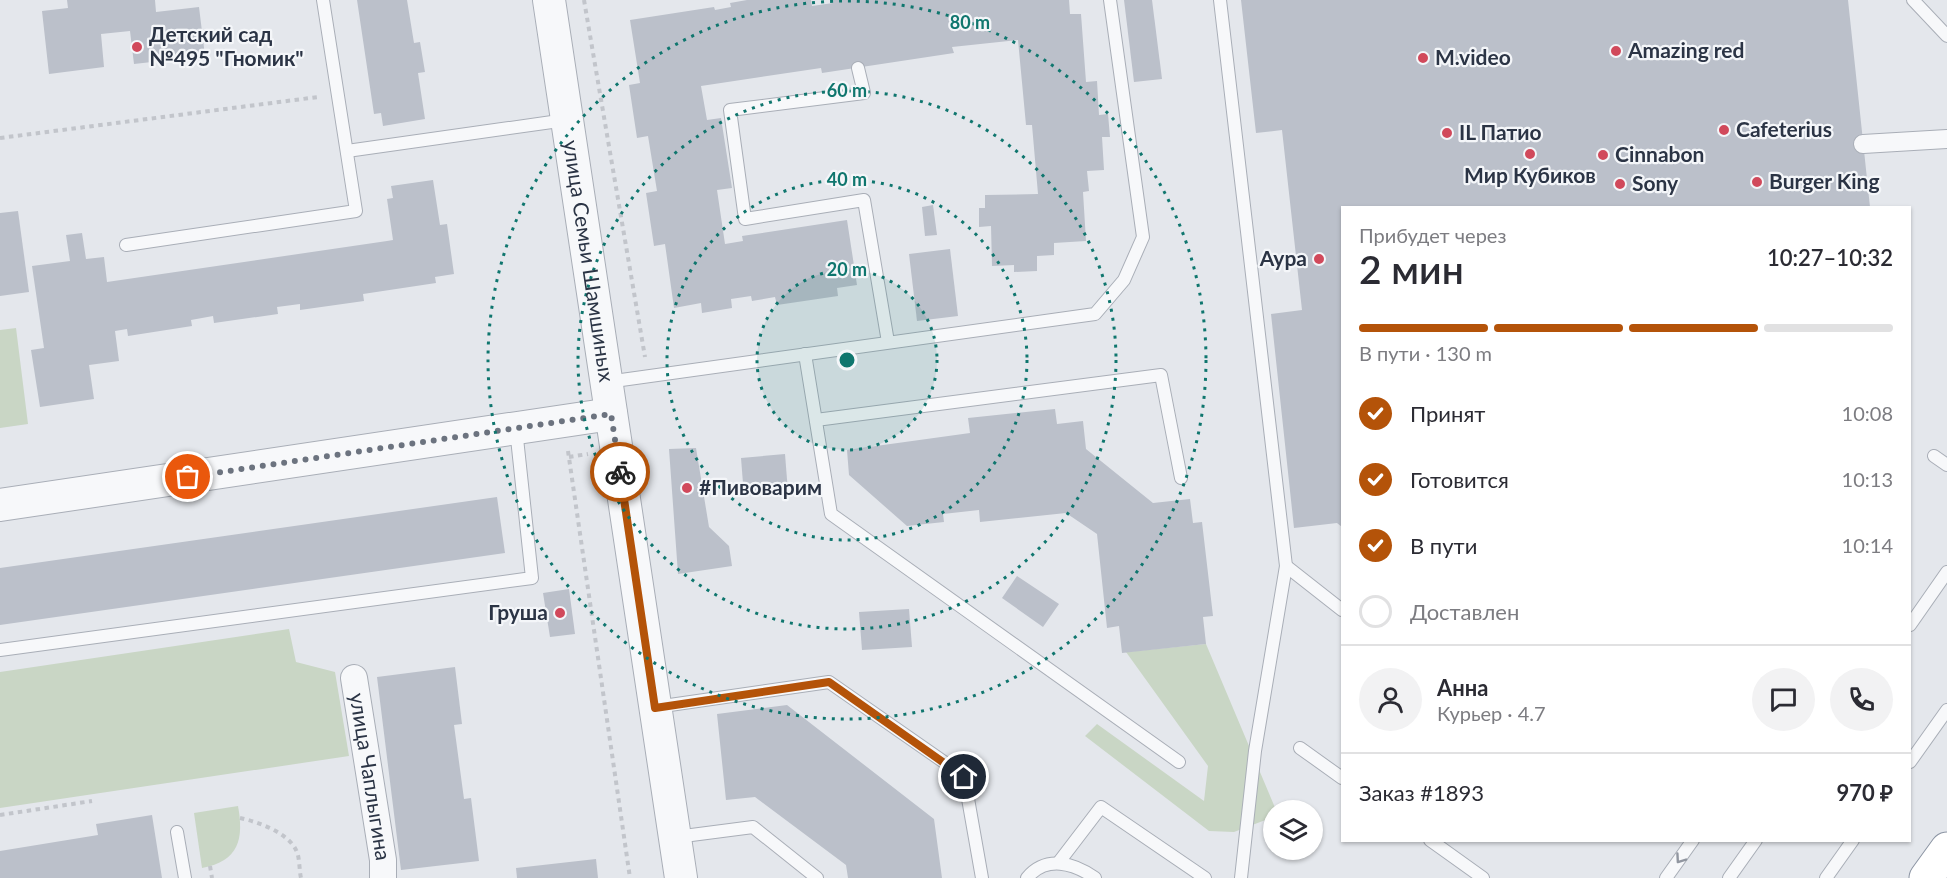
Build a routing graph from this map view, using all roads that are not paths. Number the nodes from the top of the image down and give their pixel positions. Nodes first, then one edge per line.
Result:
1 (323, 0) edge
2 (549, 0) edge
3 (1110, 0) edge
4 (1221, 0) edge
5 (1913, 0) edge
6 (1947, 36) edge
7 (858, 68) dead end
8 (567, 120) junction
9 (1947, 139) edge
10 (1863, 144) dead end
11 (347, 150) junction
12 (126, 245) dead end
13 (888, 342) junction
14 (806, 354) junction
15 (606, 382) junction
16 (611, 414) junction
17 (816, 420) junction
18 (516, 428) junction
19 (1935, 456) dead end
20 (1947, 465) edge
21 (1181, 478) dead end
22 (0, 505) edge
23 (1286, 566) junction
24 (1947, 572) edge
25 (1341, 609) edge
26 (1913, 611) edge
27 (0, 650) edge
28 (354, 678) dead end
29 (655, 708) junction
30 (1947, 710) edge
31 (1300, 748) dead end
32 (1911, 761) edge
33 (1179, 762) dead end
34 (1341, 777) edge
35 (177, 832) dead end
36 (675, 837) junction
37 (1433, 842) edge
38 (1692, 842) edge
39 (1755, 842) edge
40 (1852, 842) edge
41 (1947, 849) edge
42 (1059, 862) junction
43 (184, 878) edge
44 (383, 878) edge
45 (681, 878) edge
46 (817, 878) edge
47 (982, 878) edge
48 (1028, 878) edge
49 (1095, 878) edge
50 (1205, 878) edge
51 (1241, 878) edge
52 (1483, 878) edge
53 (1666, 878) edge
54 (1729, 878) edge
55 (1826, 878) edge
56 (1926, 878) edge

1 - 11 lane
2 - 8 street, улица Семьи Шамшиных
3 - 13 lane
4 - 23 lane
5 - 6 lane
7 - 13 lane
8 - 11 lane
8 - 15 street, улица Семьи Шамшиных
9 - 10 street
11 - 12 lane
13 - 14 lane
14 - 15 lane
14 - 17 lane
15 - 16 street, улица Семьи Шамшиных
16 - 18 street
16 - 29 street, улица Семьи Шамшиных
17 - 21 lane
17 - 33 lane
18 - 22 street
18 - 27 lane
19 - 20 lane
23 - 25 lane
23 - 51 lane
24 - 26 lane
28 - 44 street, улица Чаплыгина
29 - 36 street, улица Семьи Шамшиных
29 - 47 lane
30 - 32 lane
31 - 34 lane
35 - 43 lane
36 - 45 street, улица Семьи Шамшиных
36 - 46 lane
37 - 52 lane
38 -> 53 lane
39 - 54 lane
40 - 55 lane
41 - 56 highway
42 - 48 lane
42 - 49 lane
42 - 50 lane

